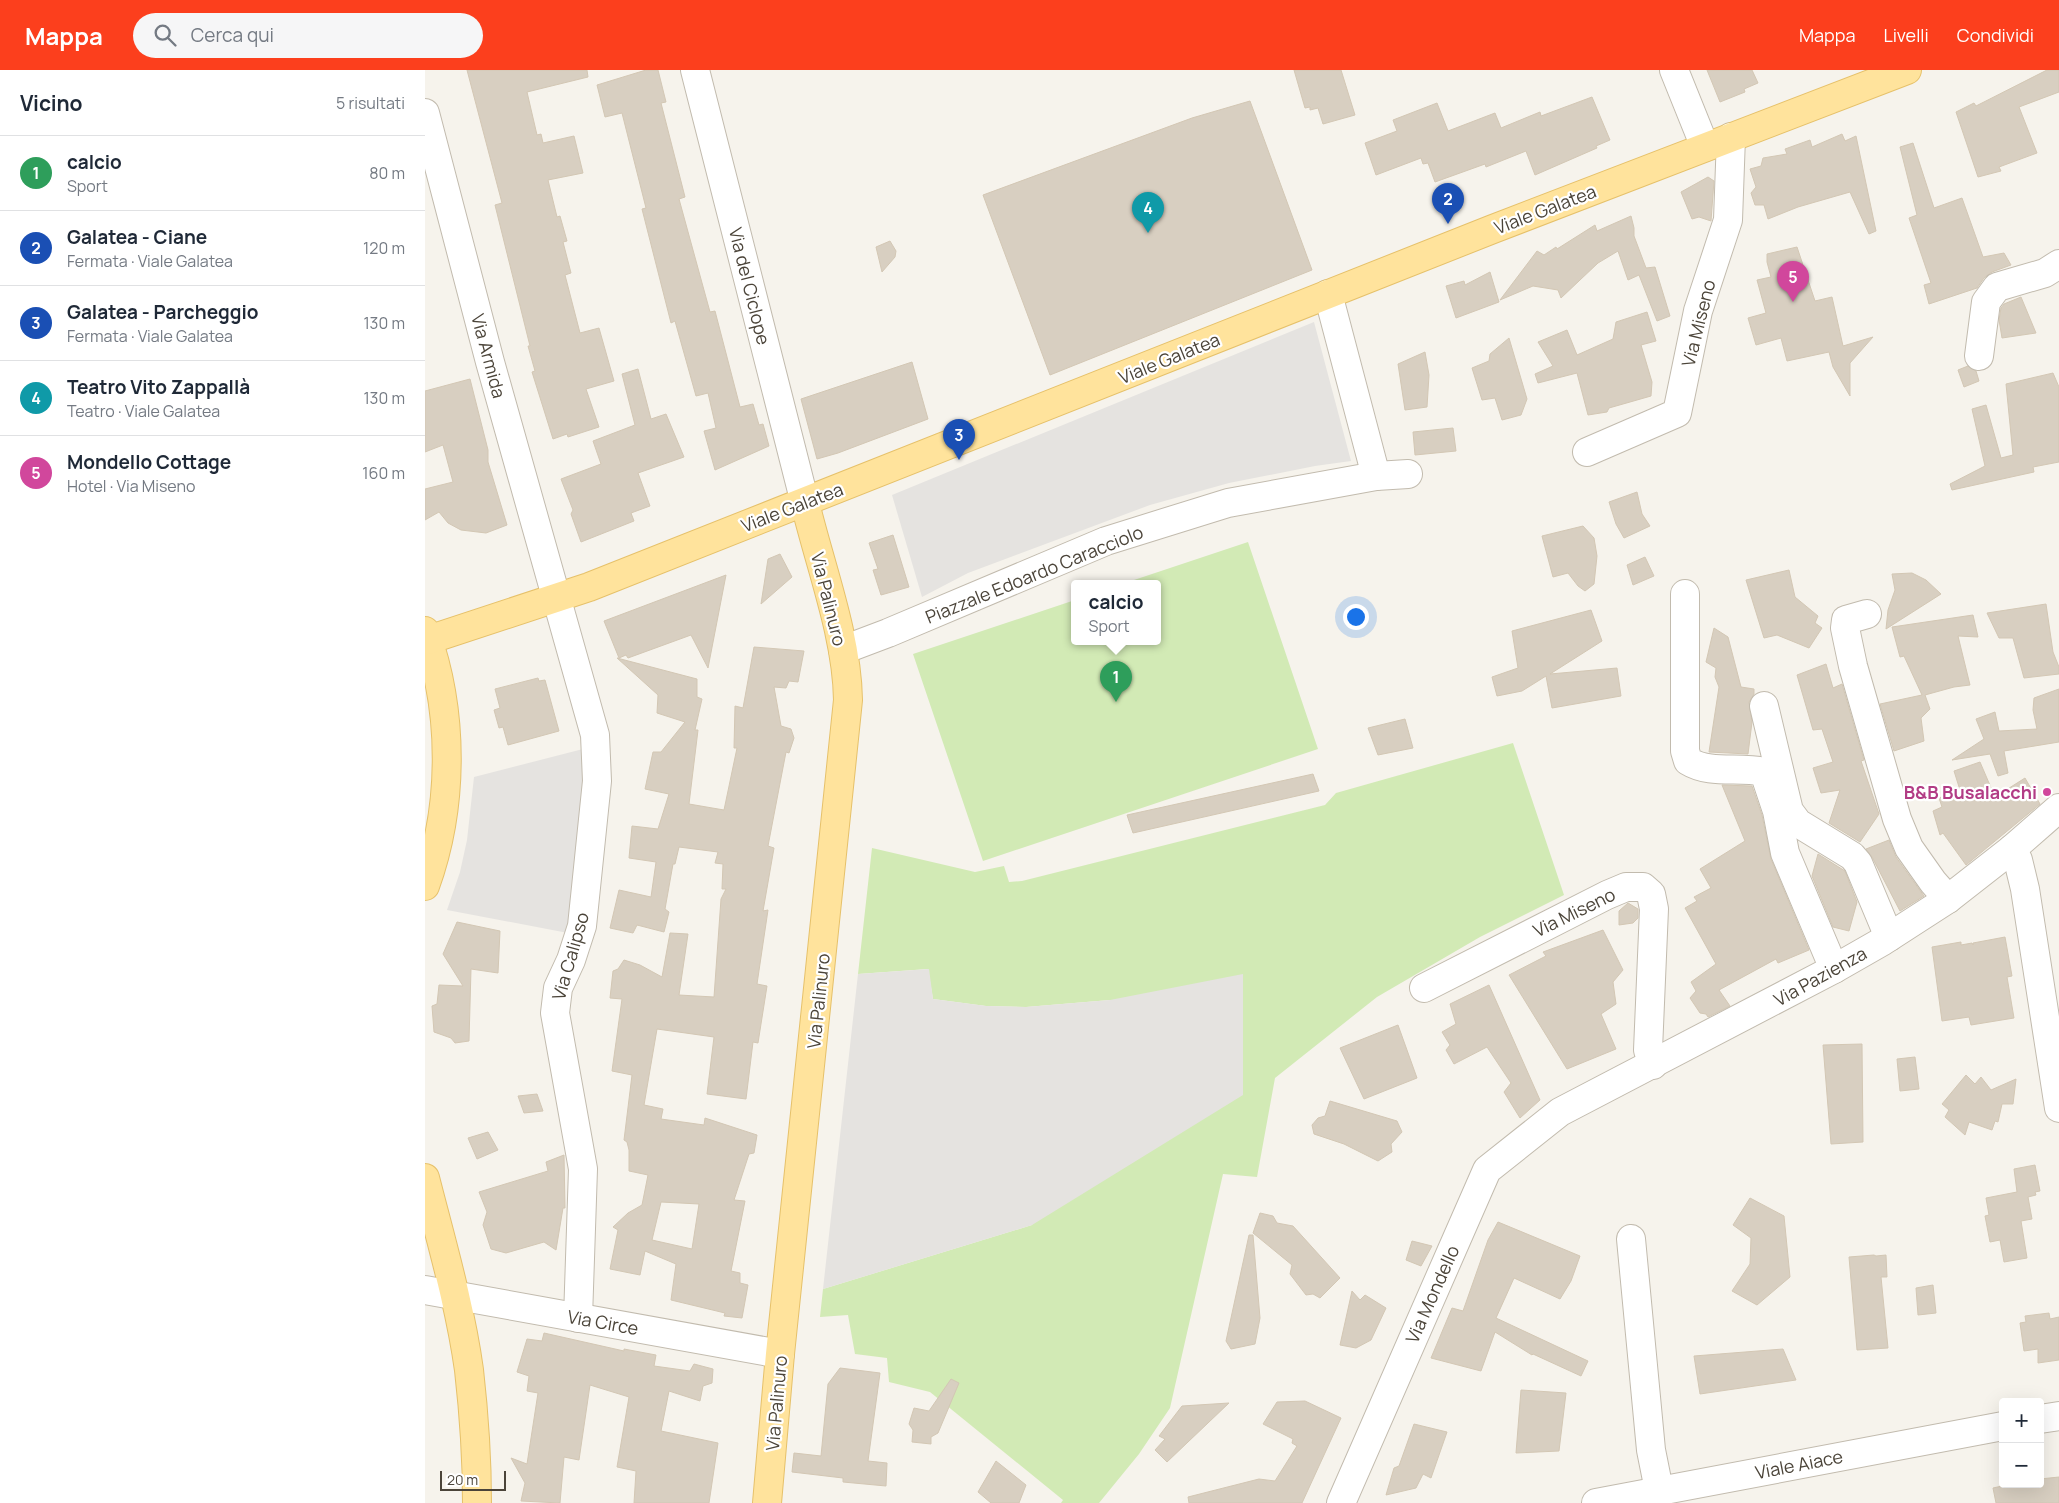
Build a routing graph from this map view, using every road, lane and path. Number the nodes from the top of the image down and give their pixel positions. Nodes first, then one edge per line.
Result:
1 (695, 70) edge
2 (1674, 70) edge
3 (1907, 70) edge
4 (425, 113) edge
5 (1731, 137) junction
6 (1705, 147) junction
7 (2059, 264) edge
8 (1328, 294) junction
9 (1979, 356) dead end
10 (1587, 452) dead end
11 (1408, 474) dead end
12 (1376, 476) junction
13 (805, 503) junction
14 (1685, 594) dead end
15 (557, 598) junction
16 (1867, 614) dead end
17 (428, 649) edge
18 (843, 650) junction
19 (1763, 706) dead end
20 (2059, 808) edge
21 (2012, 849) junction
22 (425, 886) edge
23 (1947, 899) junction
24 (1889, 937) junction
25 (1834, 969) junction
26 (1424, 988) dead end
27 (1653, 1065) junction
28 (2059, 1108) edge
29 (1560, 1112) joint
30 (425, 1178) edge
31 (1631, 1239) dead end
32 (425, 1290) edge
33 (455, 1296) junction
34 (578, 1318) junction
35 (780, 1354) junction
36 (2059, 1417) edge
37 (2044, 1419) edge
38 (1999, 1427) edge
39 (1659, 1490) junction
40 (1633, 1499) edge
41 (477, 1503) edge
42 (767, 1503) edge
43 (1341, 1503) edge
44 (1596, 1503) edge

1 - 13 street, Via del Ciclope
2 - 6 street
3 - 5 main road, Viale Galatea
4 - 15 street, Via Armida
5 - 6 main road, Viale Galatea
5 - 10 street, Via Miseno
6 - 8 main road, Viale Galatea
7 - 9 street
8 - 12 street
8 - 13 main road, Viale Galatea
11 - 12 street, Piazzale Edoardo Caracciolo
12 - 18 street, Piazzale Edoardo Caracciolo
13 - 15 main road, Viale Galatea
13 - 18 main road, Via Palinuro
14 - 25 street
15 - 17 main road, Viale Galatea
15 - 34 street, Via Calipso
16 - 23 street
17 - 22 main road
18 - 35 main road, Via Palinuro
19 - 24 street
20 - 21 street, Via Pazienza
21 - 23 street, Via Pazienza
21 - 28 street
23 - 24 street, Via Pazienza
24 - 25 street, Via Pazienza
25 - 27 street, Via Pazienza
26 - 27 street, Via Miseno
27 - 29 street, Via Pazienza
29 - 43 street, Via Mondello
30 - 33 main road
31 - 39 street
32 - 33 street, Via Circe
33 - 34 street, Via Circe
33 - 41 main road
34 - 35 street, Via Circe
35 - 42 main road, Via Palinuro
36 - 37 street
38 - 39 street, Viale Aiace
39 - 40 street, Viale Aiace
40 - 44 street, Viale Aiace

